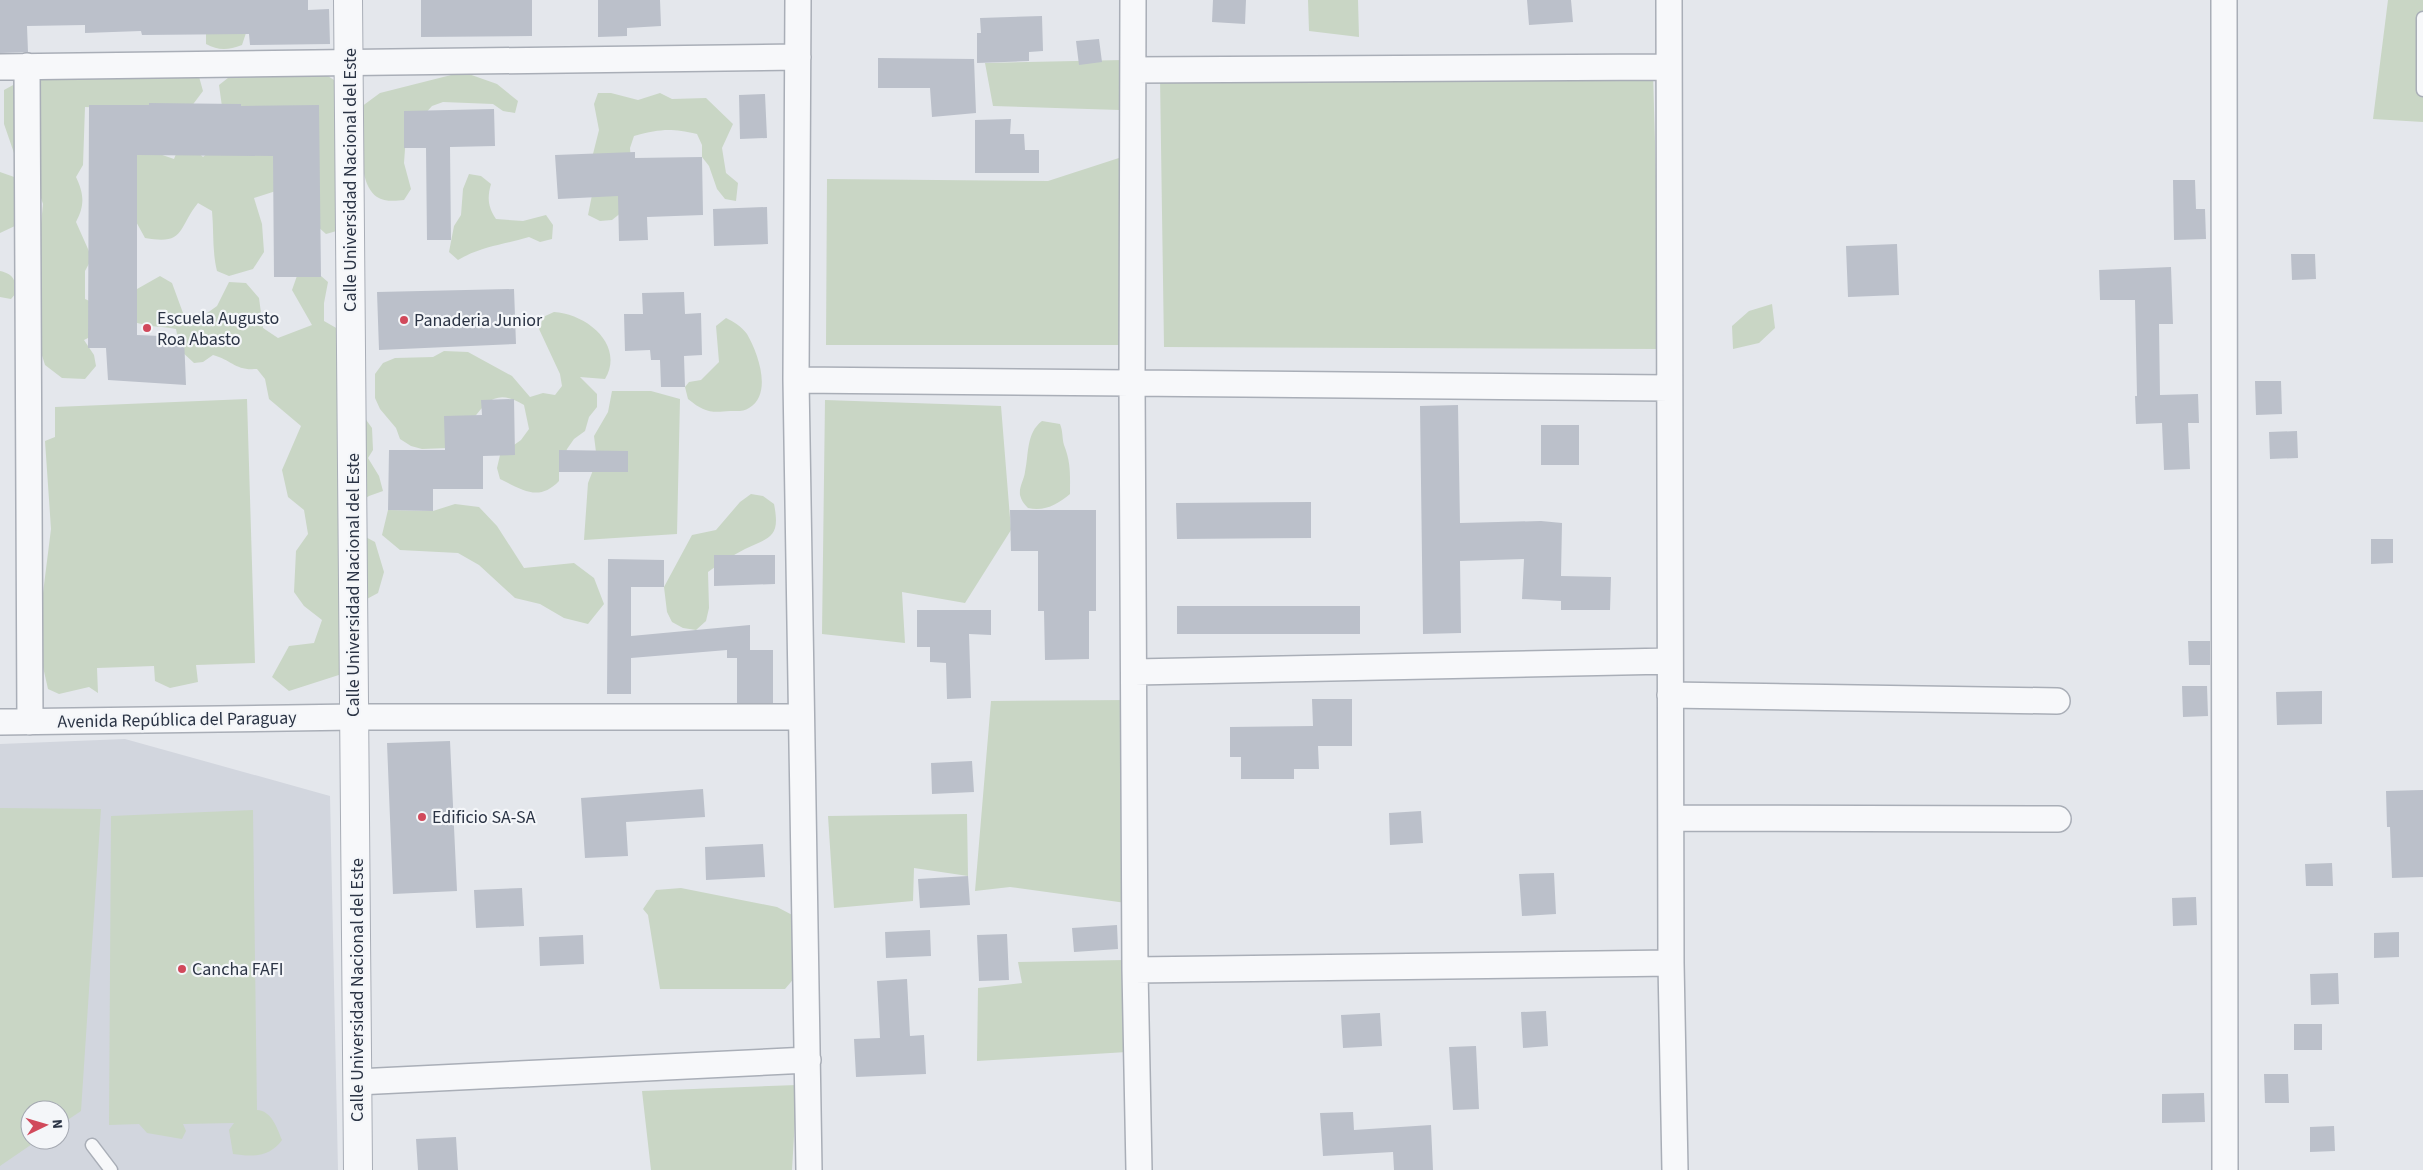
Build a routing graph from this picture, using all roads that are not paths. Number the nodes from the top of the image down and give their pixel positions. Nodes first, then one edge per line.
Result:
1 (348, 0) edge
2 (798, 0) edge
3 (1134, 0) edge
4 (1669, 0) edge
5 (2224, 0) edge
6 (2423, 18) edge
7 (798, 57) junction
8 (349, 63) junction
9 (0, 66) edge
10 (27, 66) junction
11 (1668, 67) junction
12 (1134, 70) junction
13 (2423, 90) edge
14 (796, 380) junction
15 (1132, 383) junction
16 (1669, 388) junction
17 (1670, 661) junction
18 (1135, 672) junction
19 (1670, 695) junction
20 (2057, 702) dead end
21 (354, 717) junction
22 (801, 717) junction
23 (0, 722) edge
24 (30, 722) junction
25 (1671, 818) junction
26 (2058, 819) dead end
27 (1671, 963) junction
28 (1135, 970) junction
29 (808, 1060) junction
30 (357, 1082) junction
31 (92, 1145) dead end
32 (111, 1170) edge
33 (358, 1170) edge
34 (809, 1170) edge
35 (1139, 1170) edge
36 (1676, 1170) edge
37 (2225, 1170) edge

1 - 8 street, Calle Universidad Nacional del Este
2 - 7 street
3 - 12 street
4 - 11 street
5 - 37 street
6 - 13 lane
7 - 8 street
7 - 14 street
8 - 10 street
8 - 21 street, Calle Universidad Nacional del Este
9 - 10 street
10 - 24 street
11 - 12 street
11 - 16 street
12 - 15 street
14 - 15 street
14 - 22 street
15 - 16 street
15 - 18 street
16 - 17 street
17 - 18 street
17 - 19 street
18 - 28 street
19 - 20 street
19 - 25 street
21 - 22 street, Avenida República del Paraguay
21 - 24 street, Avenida República del Paraguay
21 - 30 street, Calle Universidad Nacional del Este
22 - 29 street
23 - 24 street, Avenida República del Paraguay
25 - 26 street
25 - 27 street
27 - 28 street
27 - 36 street
28 - 35 street
29 - 30 street
29 - 34 street
30 - 33 street, Calle Universidad Nacional del Este
31 - 32 lane

